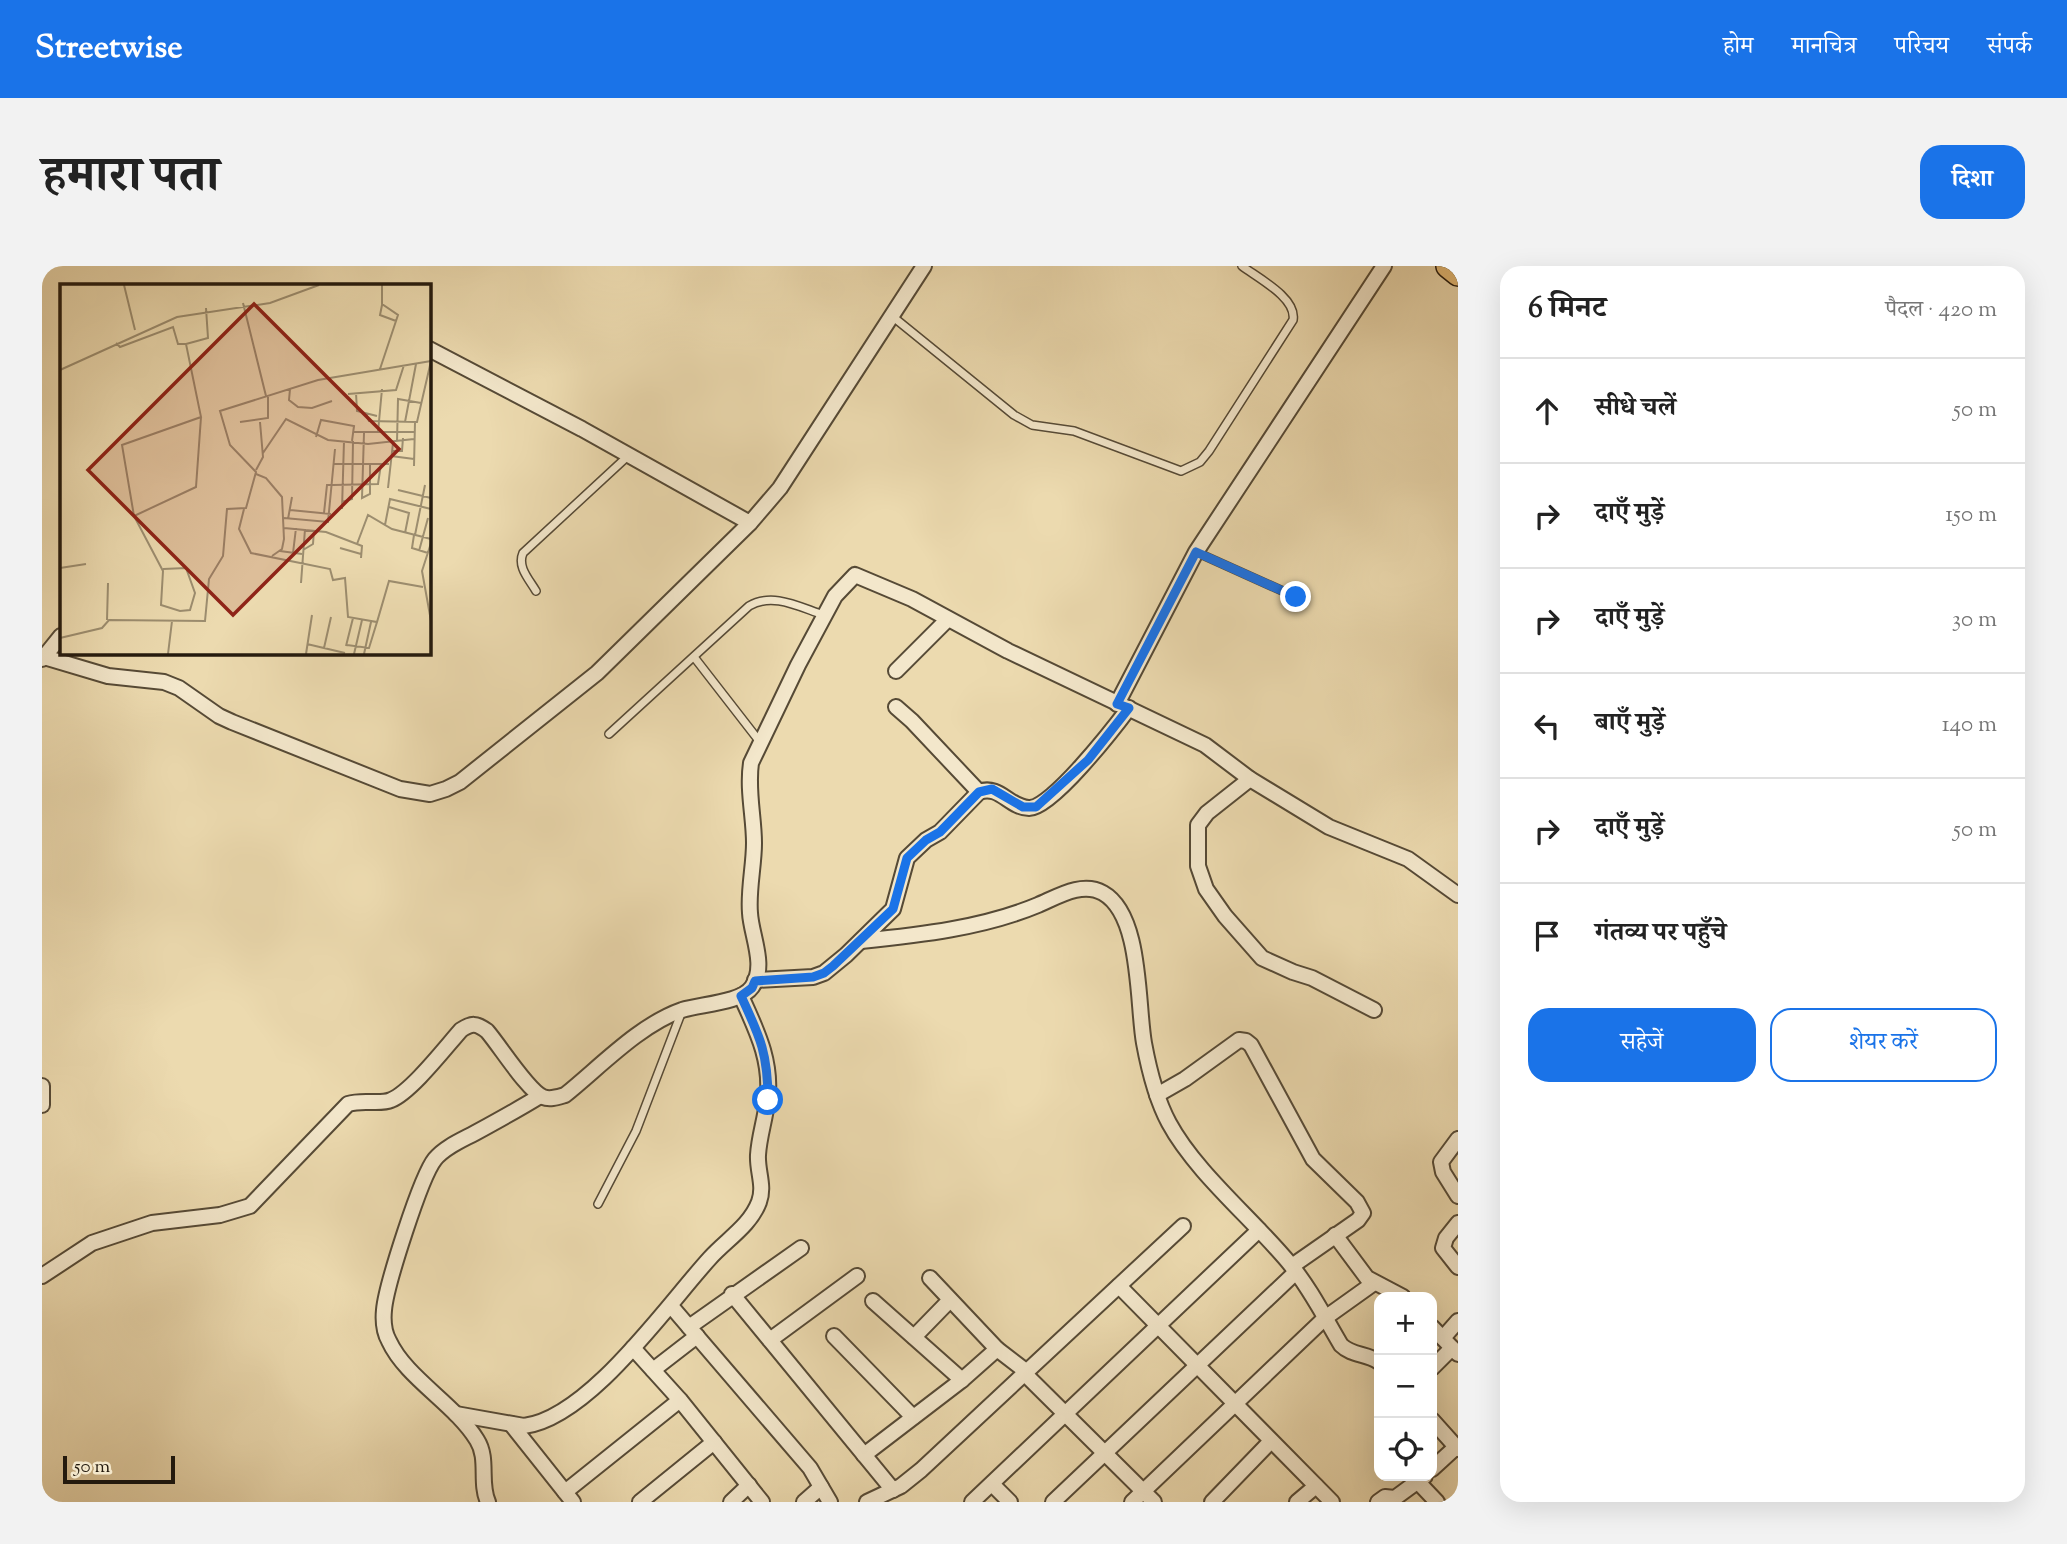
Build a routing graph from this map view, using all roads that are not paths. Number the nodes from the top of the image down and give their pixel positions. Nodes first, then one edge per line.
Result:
1 (924, 266) edge
2 (1242, 266) edge
3 (1384, 266) edge
4 (1448, 266) edge
5 (1458, 274) edge
6 (892, 316) junction
7 (430, 350) edge
8 (629, 454) junction
9 (750, 523) junction
10 (1196, 552) junction
11 (536, 592) dead end
12 (1296, 597) dead end
13 (825, 615) junction
14 (948, 619) junction
15 (60, 637) edge
16 (694, 657) junction
17 (43, 658) edge
18 (896, 671) dead end
19 (1123, 706) junction
20 (896, 707) dead end
21 (609, 734) dead end
22 (760, 742) junction
23 (1250, 779) junction
24 (979, 792) junction
25 (1458, 895) edge
26 (861, 941) junction
27 (755, 981) junction
28 (741, 996) junction
29 (682, 1010) junction
30 (1374, 1010) dead end
31 (42, 1086) edge
32 (1157, 1095) junction
33 (540, 1096) junction
34 (42, 1105) edge
35 (1458, 1139) edge
36 (1458, 1196) edge
37 (598, 1204) dead end
38 (1458, 1223) edge
39 (1183, 1226) dead end
40 (1259, 1230) junction
41 (1335, 1235) junction
42 (801, 1248) dead end
43 (1458, 1266) edge
44 (1294, 1269) junction
45 (42, 1276) edge
46 (857, 1276) dead end
47 (930, 1278) dead end
48 (1374, 1283) junction
49 (1119, 1286) junction
50 (1396, 1292) edge
51 (733, 1294) junction
52 (950, 1300) junction
53 (873, 1301) dead end
54 (671, 1306) junction
55 (1325, 1318) junction
56 (1458, 1321) edge
57 (1158, 1326) junction
58 (693, 1332) junction
59 (1437, 1332) edge
60 (834, 1336) dead end
61 (914, 1338) junction
62 (770, 1340) junction
63 (1451, 1347) edge
64 (633, 1348) junction
65 (997, 1349) junction
66 (1374, 1358) edge
67 (1437, 1362) edge
68 (1197, 1367) junction
69 (653, 1370) junction
70 (1026, 1373) junction
71 (962, 1380) junction
72 (680, 1400) junction
73 (1234, 1405) junction
74 (456, 1414) junction
75 (1065, 1414) junction
76 (913, 1417) junction
77 (511, 1424) junction
78 (1437, 1426) edge
79 (1271, 1441) junction
80 (714, 1442) junction
81 (1457, 1448) edge
82 (1105, 1454) junction
83 (864, 1455) junction
84 (1437, 1465) edge
85 (1419, 1481) edge
86 (1422, 1481) edge
87 (992, 1484) junction
88 (748, 1485) junction
89 (1316, 1486) junction
90 (821, 1487) junction
91 (893, 1490) junction
92 (1143, 1491) junction
93 (569, 1497) edge
94 (1397, 1500) edge
95 (488, 1502) edge
96 (640, 1502) edge
97 (731, 1502) edge
98 (762, 1502) edge
99 (804, 1502) edge
100 (830, 1502) edge
101 (867, 1502) edge
102 (972, 1502) edge
103 (1010, 1502) edge
104 (1053, 1502) edge
105 (1132, 1502) edge
106 (1154, 1502) edge
107 (1212, 1502) edge
108 (1297, 1502) edge
109 (1332, 1502) edge
110 (1378, 1502) edge
111 (1437, 1502) edge

1 - 6 street
2 - 6 lane
3 - 10 street
4 - 5 main road
6 - 9 street
7 - 8 street
8 - 9 street
8 - 11 lane
9 - 17 street
10 - 12 lane
10 - 19 street
13 - 14 street
13 - 16 lane
13 - 22 street
14 - 18 street
14 - 19 street
15 - 17 street
16 - 21 lane
16 - 22 lane
19 - 23 street
19 - 24 street
20 - 24 street
22 - 27 street
23 - 25 street
23 - 30 street
24 - 26 street
26 - 27 street
26 - 32 street
27 - 28 street
28 - 29 street
28 - 54 street
29 - 33 street
29 - 37 lane
31 - 34 street
32 - 40 street
32 - 41 street
33 - 45 street
33 - 74 street
35 - 36 street
38 - 43 street
39 - 49 street
40 - 44 street
40 - 57 street
41 - 44 street
41 - 48 street
42 - 51 street
44 - 55 street
44 - 68 street
46 - 62 street
47 - 52 street
48 - 50 street
48 - 55 street
49 - 57 street
49 - 70 street
51 - 58 street
51 - 62 street
52 - 61 street
52 - 65 street
53 - 61 street
54 - 58 street
54 - 64 street
55 - 66 street
55 - 73 street
56 - 63 street
57 - 68 street
57 - 75 street
58 - 69 street
58 - 90 street
59 - 63 street
60 - 76 street
61 - 71 street
62 - 83 street
63 - 67 street
64 - 69 street
64 - 77 street
65 - 70 street
65 - 71 street
68 - 73 street
68 - 82 street
69 - 72 street
70 - 75 street
70 - 91 street
71 - 76 street
72 - 80 street
72 - 93 street
73 - 79 street
73 - 92 street
74 - 77 street
74 - 95 street
75 - 82 street
75 - 87 street
76 - 83 street
77 - 93 street
78 - 81 street
79 - 89 street
79 - 107 street
80 - 88 street
80 - 96 street
81 - 84 street
82 - 92 street
82 - 104 street
83 - 91 street
85 - 94 street
86 - 111 street
87 - 102 street
87 - 103 street
88 - 97 street
88 - 98 street
89 - 108 street
89 - 109 street
90 - 99 street
90 - 100 street
91 - 101 street
92 - 105 street
92 - 106 street
94 - 110 street

